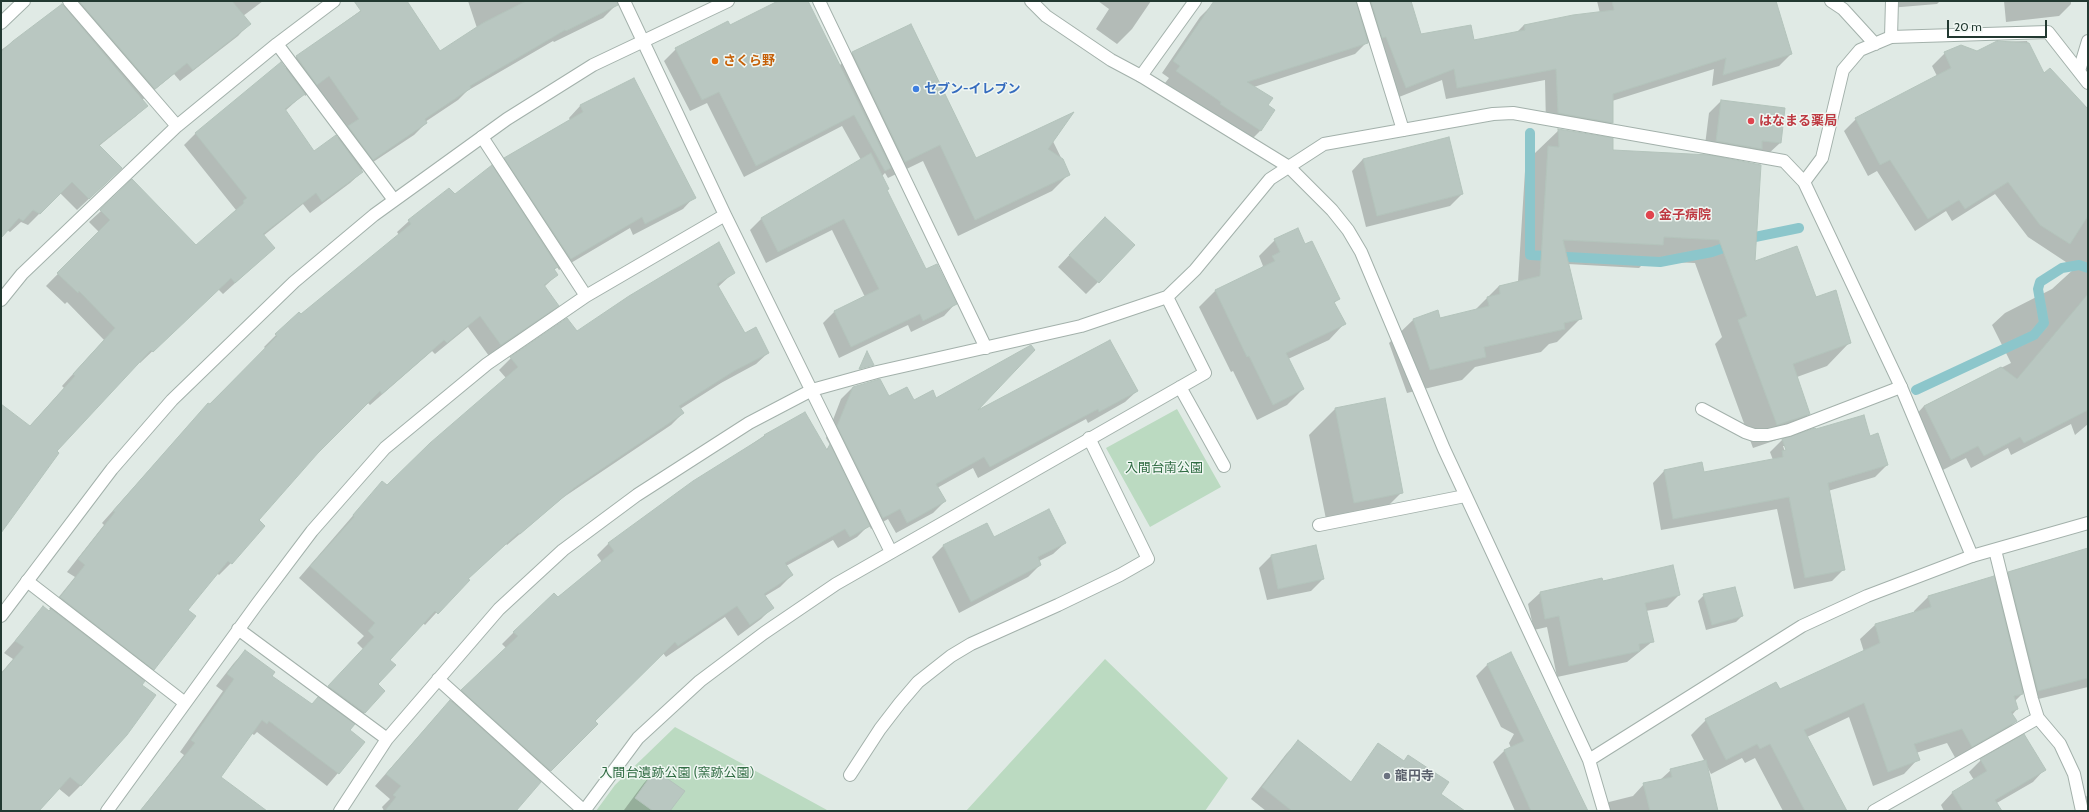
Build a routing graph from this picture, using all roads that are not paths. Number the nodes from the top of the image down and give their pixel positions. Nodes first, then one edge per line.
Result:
1 (24, 1) edge
2 (69, 1) edge
3 (334, 1) edge
4 (624, 1) edge
5 (728, 1) edge
6 (819, 1) edge
7 (1031, 1) edge
8 (1195, 1) edge
9 (1363, 1) edge
10 (1831, 1) edge
11 (1892, 1) edge
12 (1, 23) edge
13 (1891, 37) junction
14 (643, 41) junction
15 (2088, 41) edge
16 (277, 44) junction
17 (1875, 44) junction
18 (2079, 70) junction
19 (1141, 76) junction
20 (2088, 83) edge
21 (177, 126) junction
22 (1403, 130) junction
23 (482, 137) junction
24 (1289, 167) junction
25 (1804, 182) junction
26 (394, 200) junction
27 (724, 215) junction
28 (586, 296) junction
29 (1167, 297) junction
30 (1, 300) edge
31 (986, 348) junction
32 (1180, 387) junction
33 (1901, 387) junction
34 (812, 390) junction
35 (1702, 409) dead end
36 (1089, 438) junction
37 (1224, 466) dead end
38 (1466, 496) junction
39 (2088, 523) edge
40 (1319, 525) dead end
41 (1995, 550) junction
42 (891, 552) junction
43 (1972, 556) junction
44 (27, 581) junction
45 (1, 616) edge
46 (238, 629) junction
47 (438, 679) junction
48 (185, 703) junction
49 (2038, 718) junction
50 (387, 739) junction
51 (1589, 760) junction
52 (850, 775) dead end
53 (107, 811) edge
54 (340, 811) edge
55 (584, 811) edge
56 (1604, 811) edge
57 (1874, 811) edge
58 (2082, 811) edge

1 - 12 street
2 - 21 street
3 - 16 street
4 - 14 street
5 - 14 street
6 - 31 street
7 - 19 street
8 - 19 street
9 - 22 street
10 - 17 street
11 - 13 street
13 - 17 street
13 - 18 street
14 - 23 street
14 - 27 street
15 - 18 street
16 - 21 street
16 - 26 street
17 - 25 street
18 - 20 street
19 - 24 street
21 - 30 street
22 - 24 street
22 - 25 street
23 - 26 street
23 - 28 street
24 - 29 street
24 - 38 street
25 - 33 street
26 - 44 street
27 - 28 street
27 - 34 street
28 - 46 street
29 - 31 street
29 - 32 street
31 - 34 street
32 - 36 street
32 - 37 street
33 - 35 street
33 - 43 street
34 - 42 street
34 - 47 street
36 - 42 street
36 - 52 street
38 - 40 street
38 - 51 street
39 - 41 street
41 - 43 street
41 - 49 street
42 - 55 street
43 - 51 street
44 - 45 street
44 - 48 street
46 - 48 street
46 - 50 street
47 - 50 street
47 - 55 street
48 - 53 street
49 - 57 street
49 - 58 street
50 - 54 street
51 - 56 street

